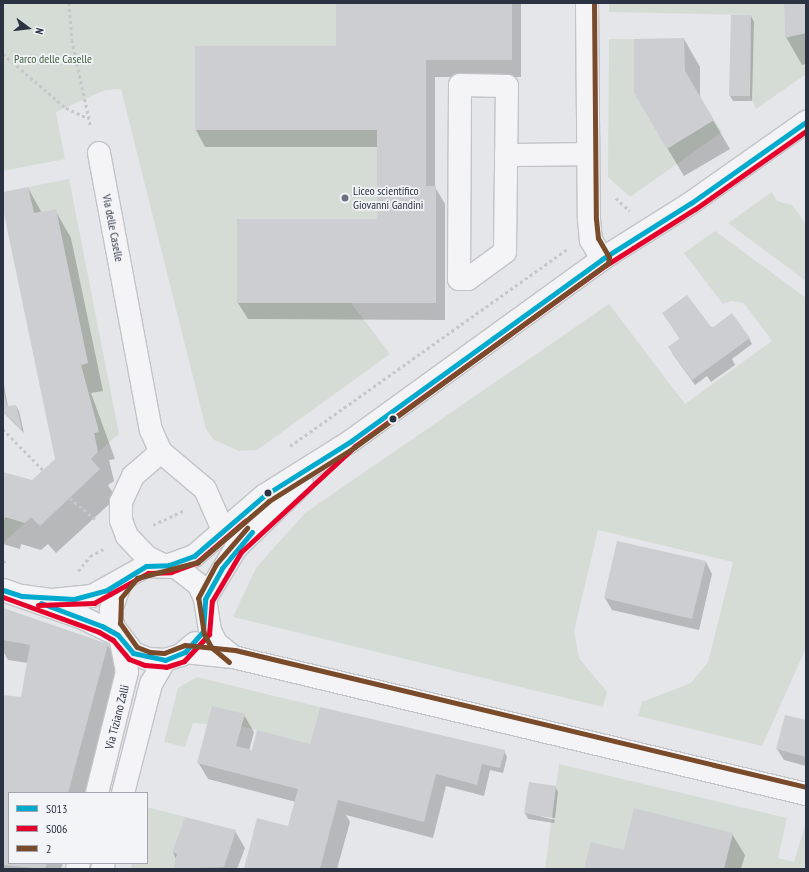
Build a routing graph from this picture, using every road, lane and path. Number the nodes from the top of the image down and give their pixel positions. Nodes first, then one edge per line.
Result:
1 (69, 3) edge
2 (587, 3) edge
3 (3, 54) edge
4 (88, 118) junction
5 (806, 122) edge
6 (99, 154) joint
7 (586, 154) junction
8 (506, 155) junction
9 (591, 240) junction
10 (602, 259) junction
11 (3, 429) edge
12 (351, 441) junction
13 (284, 451) dead end
14 (161, 452) junction
15 (43, 470) dead end
16 (211, 498) junction
17 (223, 530) junction
18 (127, 536) junction
19 (165, 565) junction
20 (121, 582) junction
21 (13, 593) edge
22 (70, 599) junction
23 (206, 607) junction
24 (119, 638) junction
25 (185, 652) junction
26 (233, 657) junction
27 (165, 660) junction
28 (97, 792) edge
29 (123, 792) edge
30 (806, 794) edge

1 - 4 path
2 - 7 street
3 - 4 path
4 - 6 path
5 - 10 street
6 - 14 street, Via delle Caselle
7 - 8 street
7 - 9 street
8 - 8 street
9 - 10 street
9 - 13 path
10 - 12 street
11 - 15 path
12 - 17 street
12 - 23 street
14 - 16 street, Via delle Caselle
14 - 18 street
16 - 17 street, Via delle Caselle
16 - 18 path
17 - 19 street
18 - 19 street
18 - 22 path
19 - 20 street
19 - 23 street
20 - 22 street
20 - 24 street
21 - 22 street
21 - 24 street
23 - 25 street
23 - 26 street
24 - 27 street
24 - 28 street, Via Tiziano Zalli
25 - 26 street
25 - 27 street
26 - 30 street
27 - 29 street, Via Tiziano Zalli

